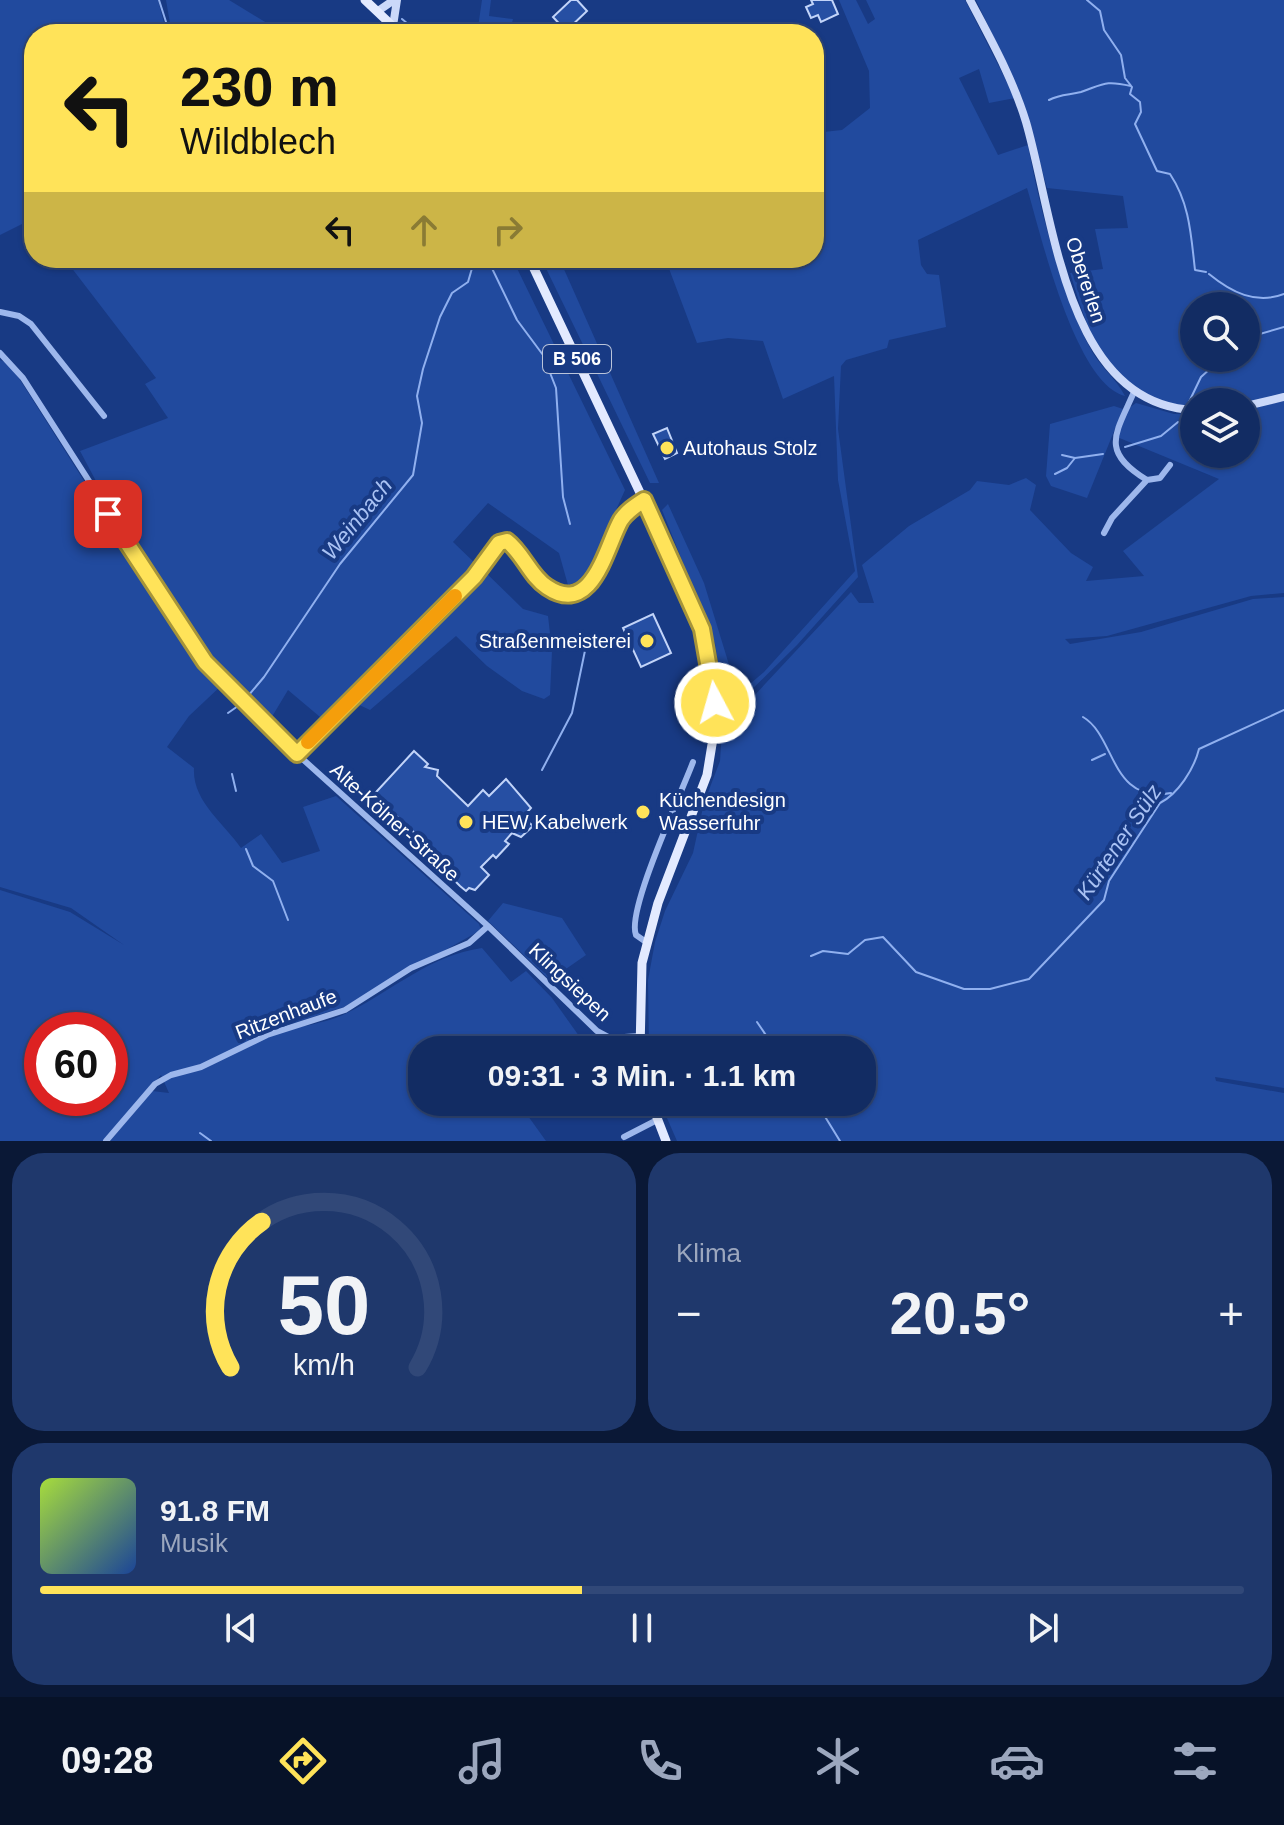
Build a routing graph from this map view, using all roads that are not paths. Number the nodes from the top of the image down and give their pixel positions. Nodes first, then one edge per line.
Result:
1 (396, 0) edge
2 (970, 0) edge
3 (373, 4) edge
4 (391, 24) edge
5 (393, 24) edge
6 (534, 268) edge
7 (0, 312) edge
8 (0, 353) edge
9 (1134, 392) junction
10 (1180, 408) edge
11 (104, 416) dead end
12 (1170, 465) dead end
13 (1147, 480) junction
14 (644, 500) junction
15 (1104, 533) dead end
16 (297, 754) junction
17 (693, 762) dead end
18 (488, 926) junction
19 (646, 942) junction
20 (604, 1036) edge
21 (639, 1036) edge
22 (656, 1116) edge
23 (657, 1120) junction
24 (624, 1137) dead end
25 (106, 1141) edge
26 (666, 1141) edge

1 - 3 main road
1 - 5 main road
2 - 9 main road, Obererlen
3 - 4 main road
6 - 14 main road, B 506
7 - 11 street
8 - 16 street, Alte-Kölner-Straße
9 - 10 main road, Obererlen
9 - 13 street
12 - 13 street
13 - 15 street
14 - 16 street
14 - 19 main road, B 506
16 - 18 street, Alte-Kölner-Straße
17 - 19 street
18 - 20 street, Klingsiepen
18 - 25 street, Ritzenhaufe
19 - 21 main road, B 506
22 - 23 main road
23 - 24 street
23 - 26 main road

